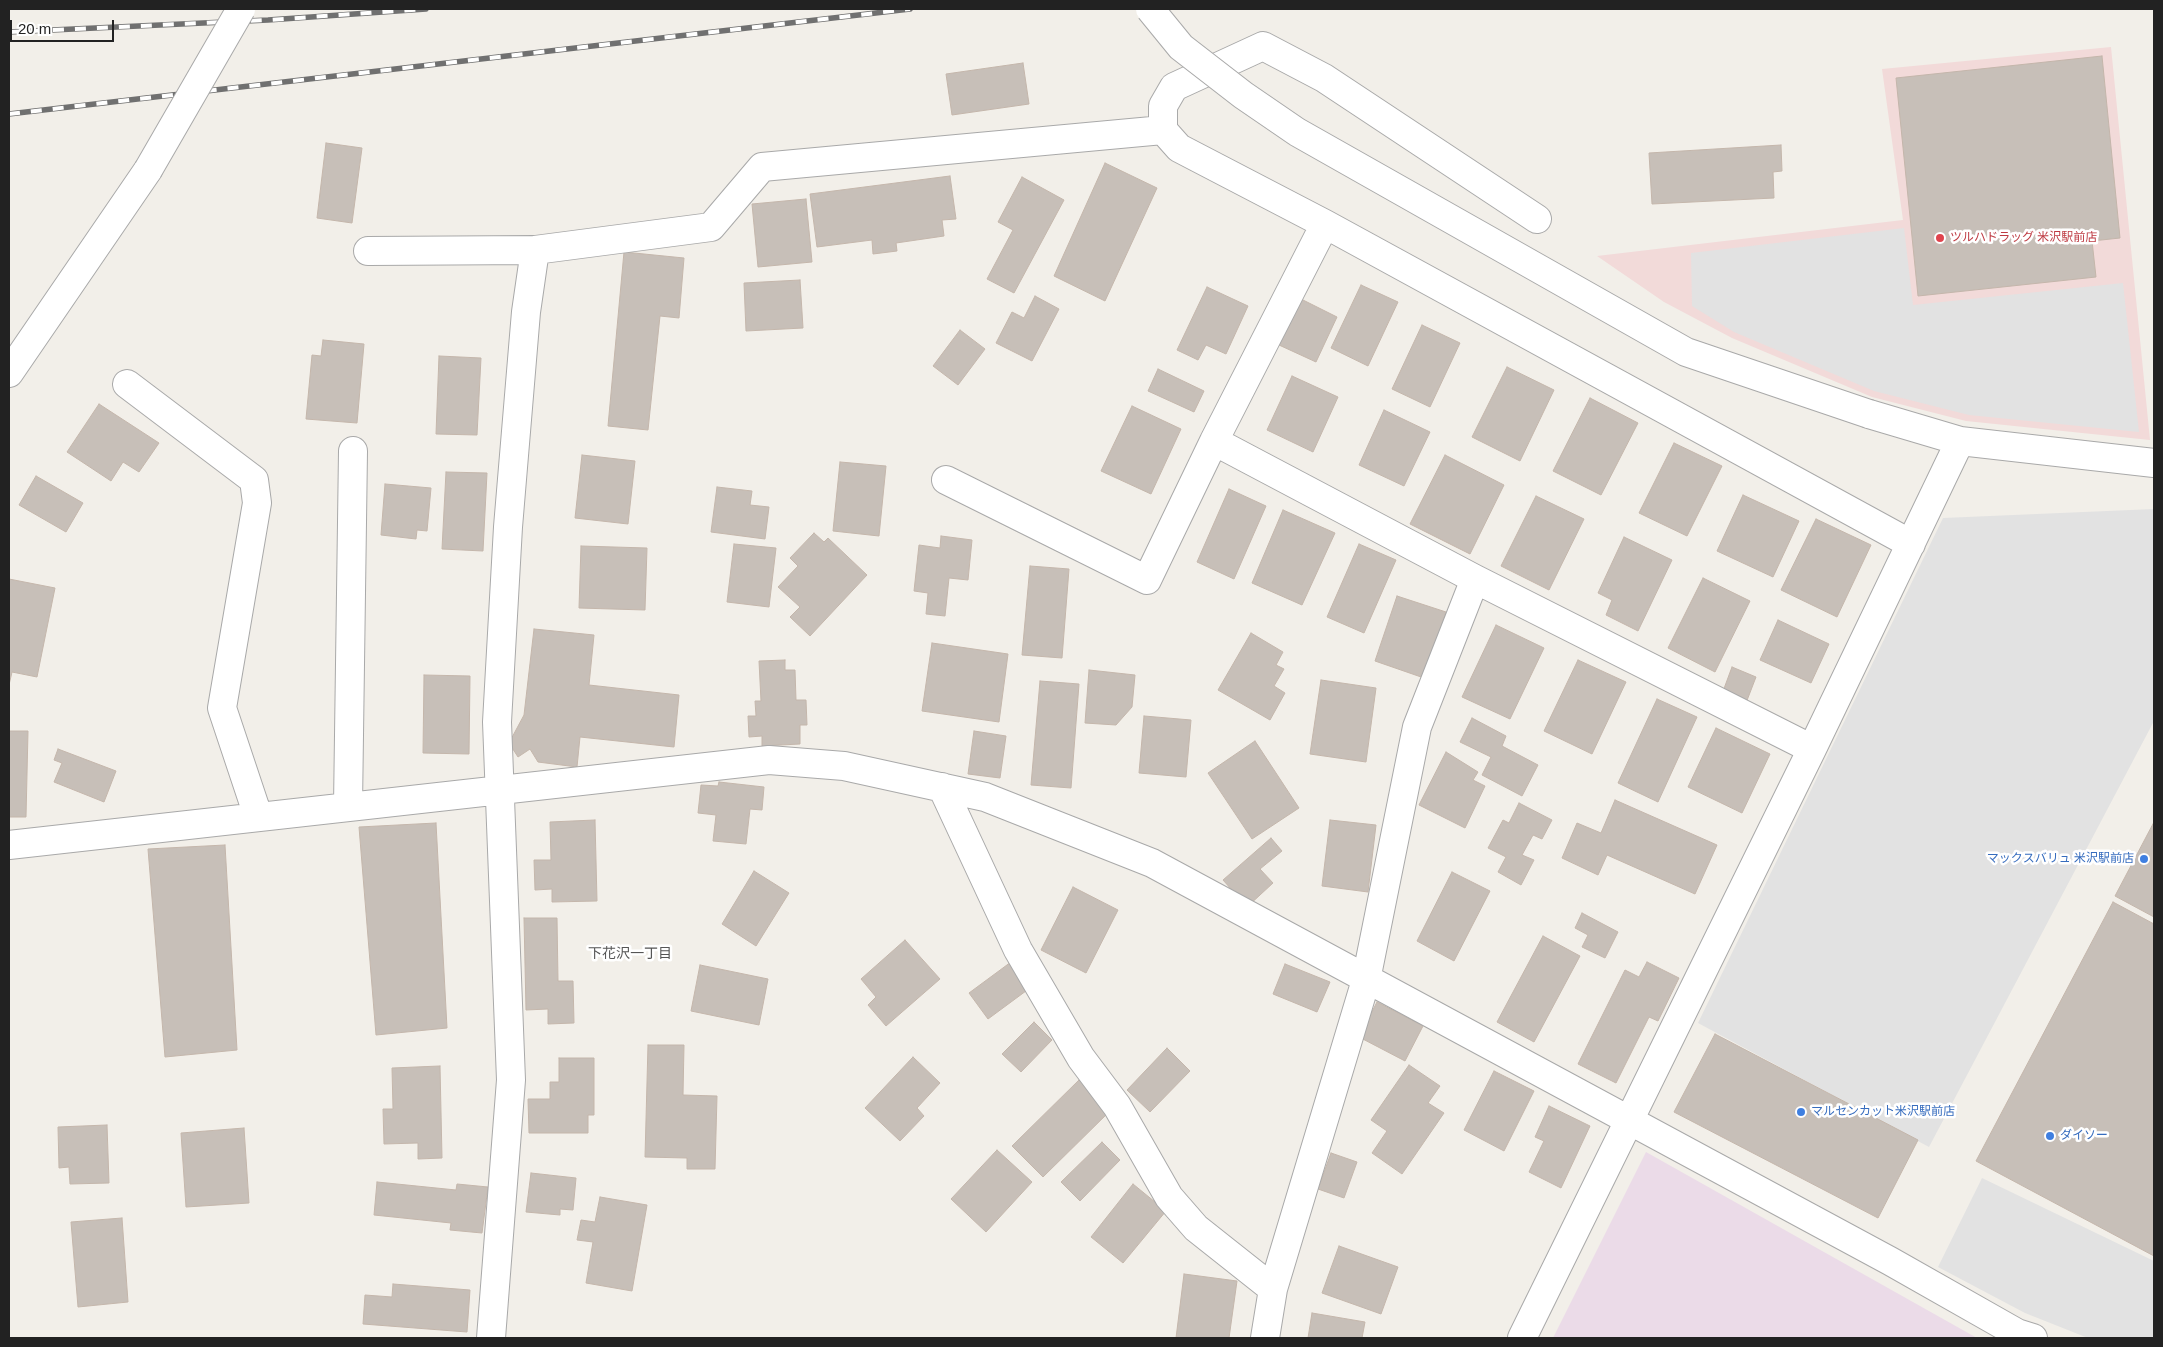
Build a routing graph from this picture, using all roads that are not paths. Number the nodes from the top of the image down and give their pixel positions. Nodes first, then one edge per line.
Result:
1 (241, 9) edge
2 (1150, 9) edge
3 (1163, 130) junction
4 (1537, 219) dead end
5 (1325, 224) junction
6 (535, 250) junction
7 (368, 251) dead end
8 (9, 373) edge
9 (127, 384) dead end
10 (1214, 440) junction
11 (1960, 441) junction
12 (353, 451) dead end
13 (2154, 463) edge
14 (946, 480) dead end
15 (1911, 544) junction
16 (1476, 579) junction
17 (1812, 749) junction
18 (942, 788) junction
19 (500, 791) junction
20 (348, 806) junction
21 (258, 816) junction
22 (9, 845) edge
23 (1366, 980) junction
24 (1630, 1122) junction
25 (1273, 1289) junction
26 (491, 1338) edge
27 (1266, 1338) edge
28 (1522, 1338) edge
29 (2033, 1338) edge

1 - 8 street, bridge
2 - 11 street, bridge
3 - 4 street
3 - 5 street
3 - 6 street
5 - 10 street
5 - 15 street
6 - 7 street
6 - 19 street
9 - 21 street
10 - 14 street
10 - 16 street
11 - 13 street
11 - 15 street
12 - 20 street
15 - 17 street
16 - 17 street
16 - 23 street
17 - 24 street
18 - 19 street
18 - 23 street
18 - 25 street
19 - 20 street
19 - 26 street
20 - 21 street
21 - 22 street
23 - 24 street
23 - 25 street
24 - 28 street
24 - 29 street
25 - 27 street

